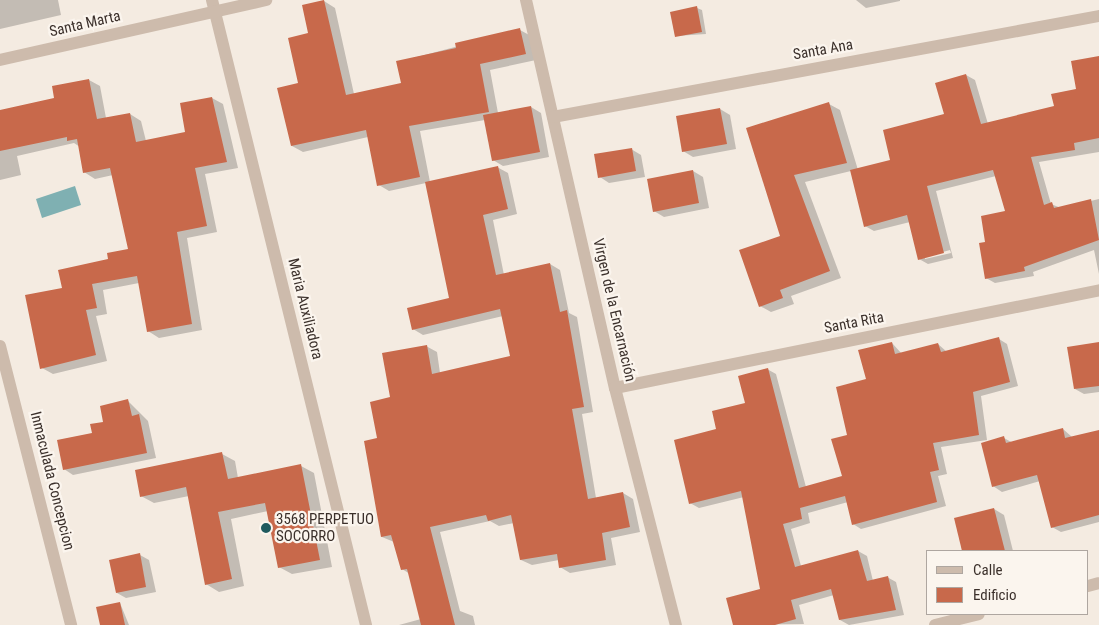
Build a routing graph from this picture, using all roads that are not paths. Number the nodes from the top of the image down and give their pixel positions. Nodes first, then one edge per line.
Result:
1 (266, 0) edge
2 (526, 0) edge
3 (213, 6) edge
4 (1099, 16) edge
5 (0, 60) edge
6 (553, 117) junction
7 (1099, 290) edge
8 (0, 346) edge
9 (615, 388) junction
10 (974, 615) edge
11 (71, 625) edge
12 (366, 625) edge
13 (676, 625) edge
14 (935, 625) edge

1 - 3 street, Santa Marta
2 - 6 street, Virgen de la Encarnación
3 - 5 street, Santa Marta
3 - 12 street, Maria Auxiliadora
4 - 6 street, Santa Ana
6 - 9 street, Virgen de la Encarnación
7 - 9 street, Santa Rita
8 - 11 street, Inmaculada Concepcion
9 - 13 street, Virgen de la Encarnación
10 - 14 street

